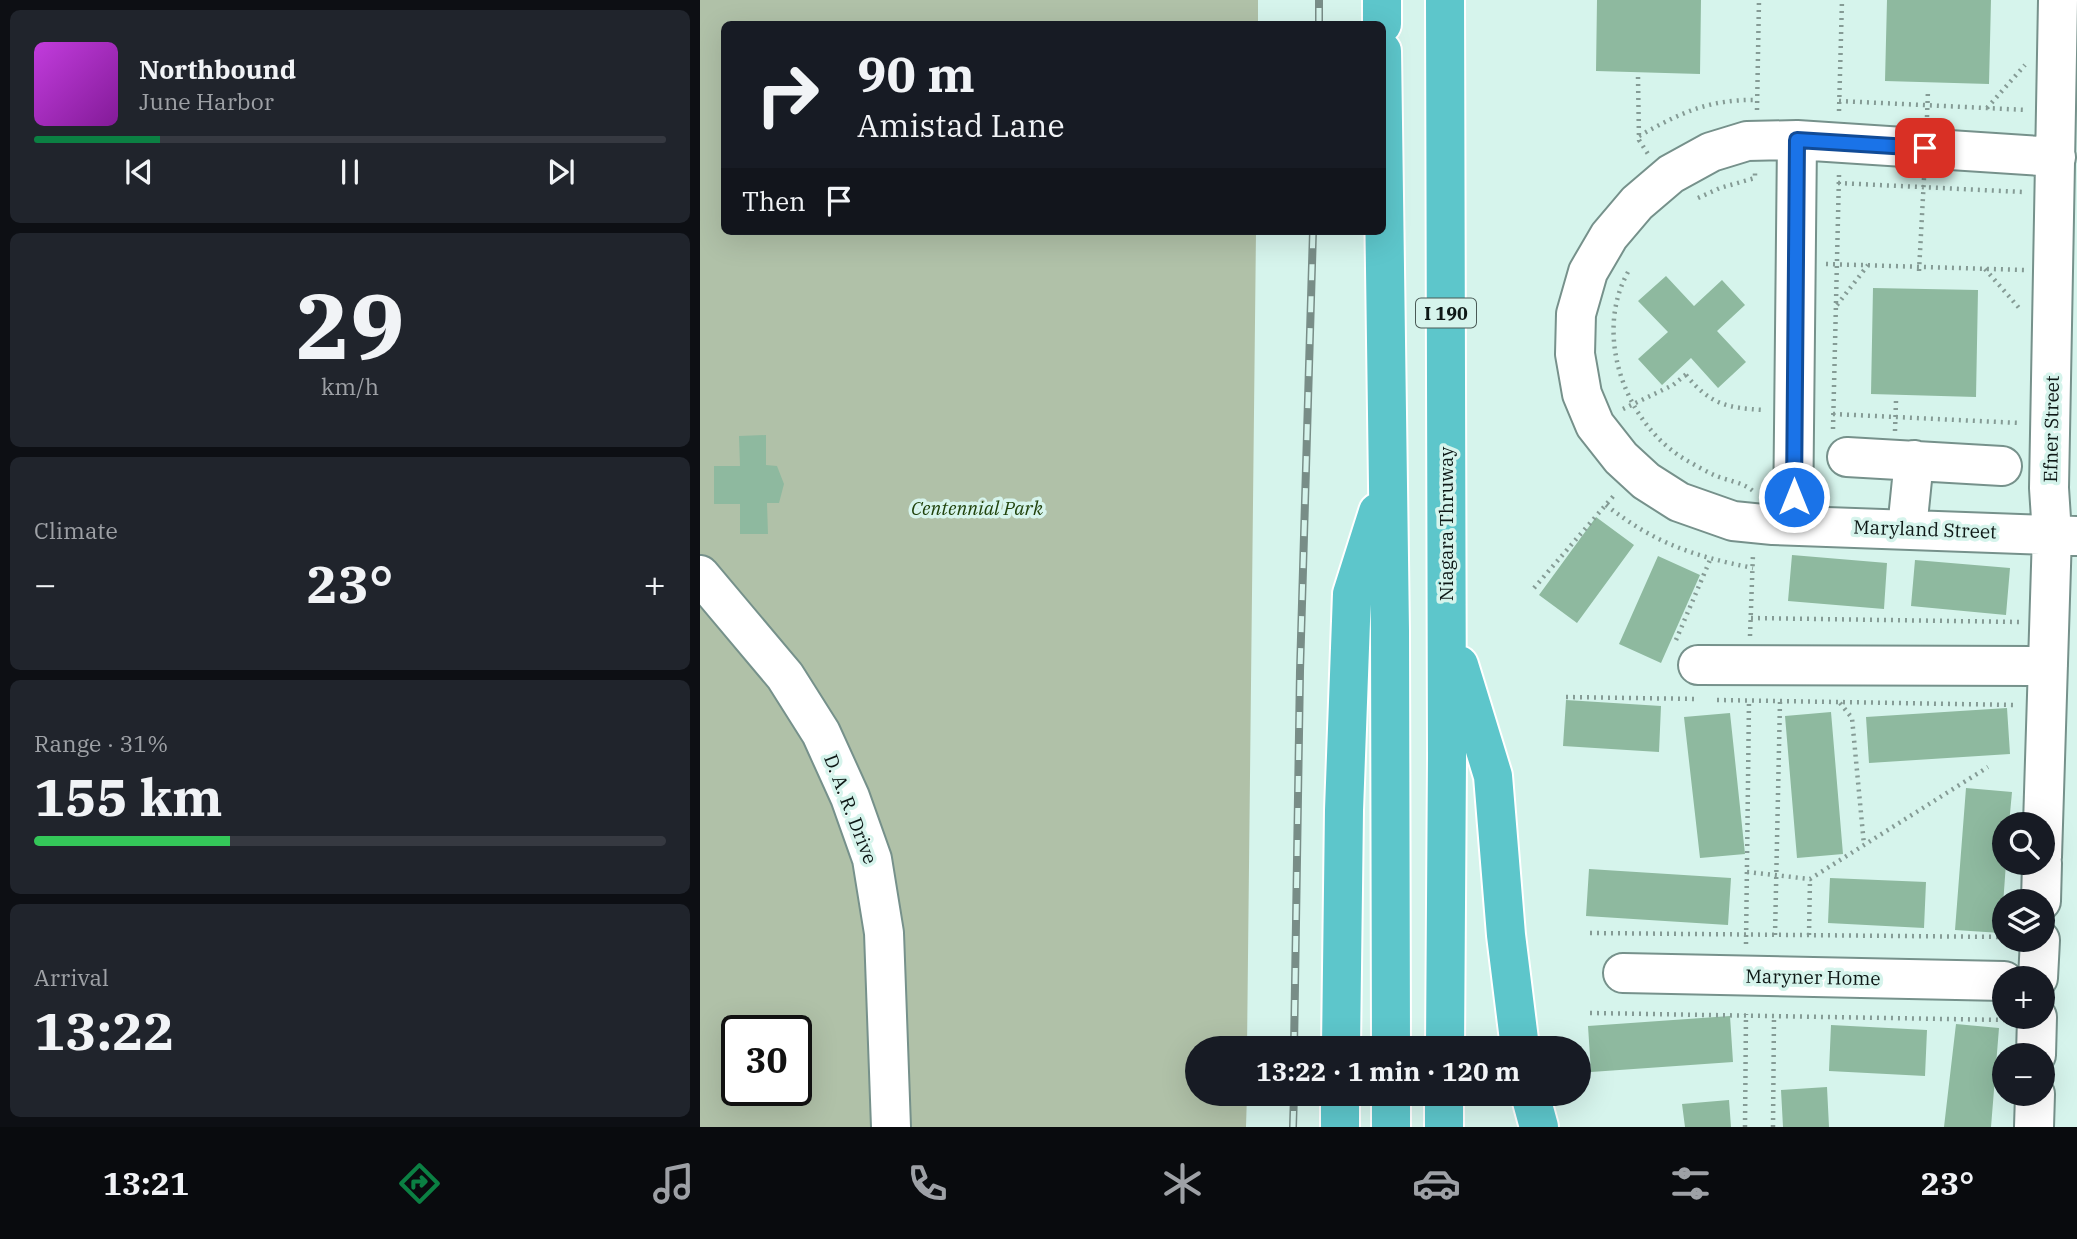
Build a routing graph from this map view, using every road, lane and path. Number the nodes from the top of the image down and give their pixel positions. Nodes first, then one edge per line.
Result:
1 (1382, 0) edge
2 (1445, 0) edge
3 (1759, 0) edge
4 (1842, 0) edge
5 (2058, 0) edge
6 (1382, 21) edge
7 (2029, 61) dead end
8 (1639, 78) dead end
9 (1928, 90) dead end
10 (1927, 108) junction
11 (1986, 108) junction
12 (2035, 111) dead end
13 (1639, 136) junction
14 (1797, 140) junction
15 (2056, 157) junction
16 (1652, 159) dead end
17 (1839, 170) dead end
18 (1755, 174) dead end
19 (1838, 183) junction
20 (1923, 185) junction
21 (2031, 192) dead end
22 (1697, 199) dead end
23 (1384, 235) edge
24 (1834, 264) junction
25 (1868, 265) junction
26 (1631, 268) dead end
27 (1985, 268) junction
28 (1919, 269) junction
29 (2028, 270) dead end
30 (1836, 305) junction
31 (2026, 315) dead end
32 (1896, 401) dead end
33 (1631, 405) junction
34 (1758, 410) dead end
35 (1832, 414) junction
36 (1896, 419) junction
37 (2021, 423) dead end
38 (1840, 447) joint
39 (1914, 460) junction
40 (2002, 466) dead end
41 (1387, 482) junction
42 (1772, 523) junction
43 (1908, 529) junction
44 (2065, 535) edge
45 (1710, 560) junction
46 (1753, 568) junction
47 (700, 575) edge
48 (1534, 587) dead end
49 (1751, 618) junction
50 (2027, 622) dead end
51 (1447, 625) junction
52 (1750, 646) dead end
53 (1686, 656) joint
54 (2048, 666) junction
55 (1749, 691) dead end
56 (1566, 697) dead end
57 (1749, 700) junction
58 (1780, 701) junction
59 (1840, 702) junction
60 (2025, 705) dead end
61 (1988, 767) dead end
62 (2043, 812) edge
63 (1864, 845) junction
64 (1747, 872) junction
65 (1776, 875) junction
66 (1810, 878) junction
67 (1591, 933) dead end
68 (1746, 934) junction
69 (1775, 935) junction
70 (1810, 935) junction
71 (1992, 937) edge
72 (1746, 954) dead end
73 (1623, 974) dead end
74 (1992, 981) edge
75 (1746, 1002) dead end
76 (1590, 1013) dead end
77 (1746, 1015) junction
78 (1774, 1016) junction
79 (1992, 1018) edge
80 (1341, 1036) edge
81 (1391, 1036) edge
82 (1444, 1036) edge
83 (1519, 1036) edge
84 (1340, 1106) edge
85 (1391, 1106) edge
86 (1444, 1106) edge
87 (1533, 1106) edge
88 (2035, 1106) edge
89 (891, 1127) edge
90 (1340, 1127) edge
91 (1391, 1127) edge
92 (1444, 1127) edge
93 (1539, 1127) edge
94 (1745, 1127) edge
95 (1773, 1127) edge
96 (2034, 1127) edge

1 - 6 highway
2 - 51 highway, Niagara Thruway / I 190
3 - 13 path
4 - 10 path
5 - 15 street, Efner Street
7 - 11 path
8 - 13 path
9 - 10 path
10 - 11 path
11 - 12 path
13 - 16 path
14 - 15 street, Maryland Street
14 - 42 street
14 - 42 street, Maryland Street
15 - 44 street, Efner Street
17 - 19 path
18 - 22 path
19 - 20 path
19 - 24 path
20 - 21 path
20 - 28 path
23 - 41 highway
24 - 25 path
24 - 30 path
25 - 28 path
25 - 30 path
26 - 33 path
27 - 28 path
27 - 29 path
27 - 31 path
30 - 35 path
32 - 36 path
33 - 34 path
33 - 42 path
35 - 36 path
35 - 38 path
36 - 37 path
38 - 39 street
39 - 40 street
39 - 43 street
41 - 80 highway
41 - 81 highway
42 - 43 street, Maryland Street
42 - 46 path
43 - 44 street, Maryland Street
44 - 54 street, Efner Street
45 - 46 path
45 - 48 path
45 - 53 path
46 - 49 path
47 - 89 street, D. A. R. Drive
49 - 50 path
49 - 52 path
51 - 82 highway, Niagara Thruway / I 190
51 - 83 highway
53 - 54 street
54 - 62 street, Efner Street
55 - 57 path
56 - 57 path
57 - 58 path
57 - 64 path
58 - 59 path
58 - 65 path
59 - 60 path
59 - 63 path
61 - 63 path
63 - 66 path
64 - 65 path
64 - 68 path
65 - 66 path
65 - 69 path
66 - 70 path
67 - 68 path
68 - 69 path
68 - 72 path
69 - 70 path
70 - 71 path
73 - 74 street, Maryner Home
75 - 77 path
76 - 77 path
77 - 78 path
77 - 94 path
78 - 79 path
78 - 95 path
84 - 90 highway
85 - 91 highway
86 - 92 highway
87 - 93 highway
88 - 96 street

